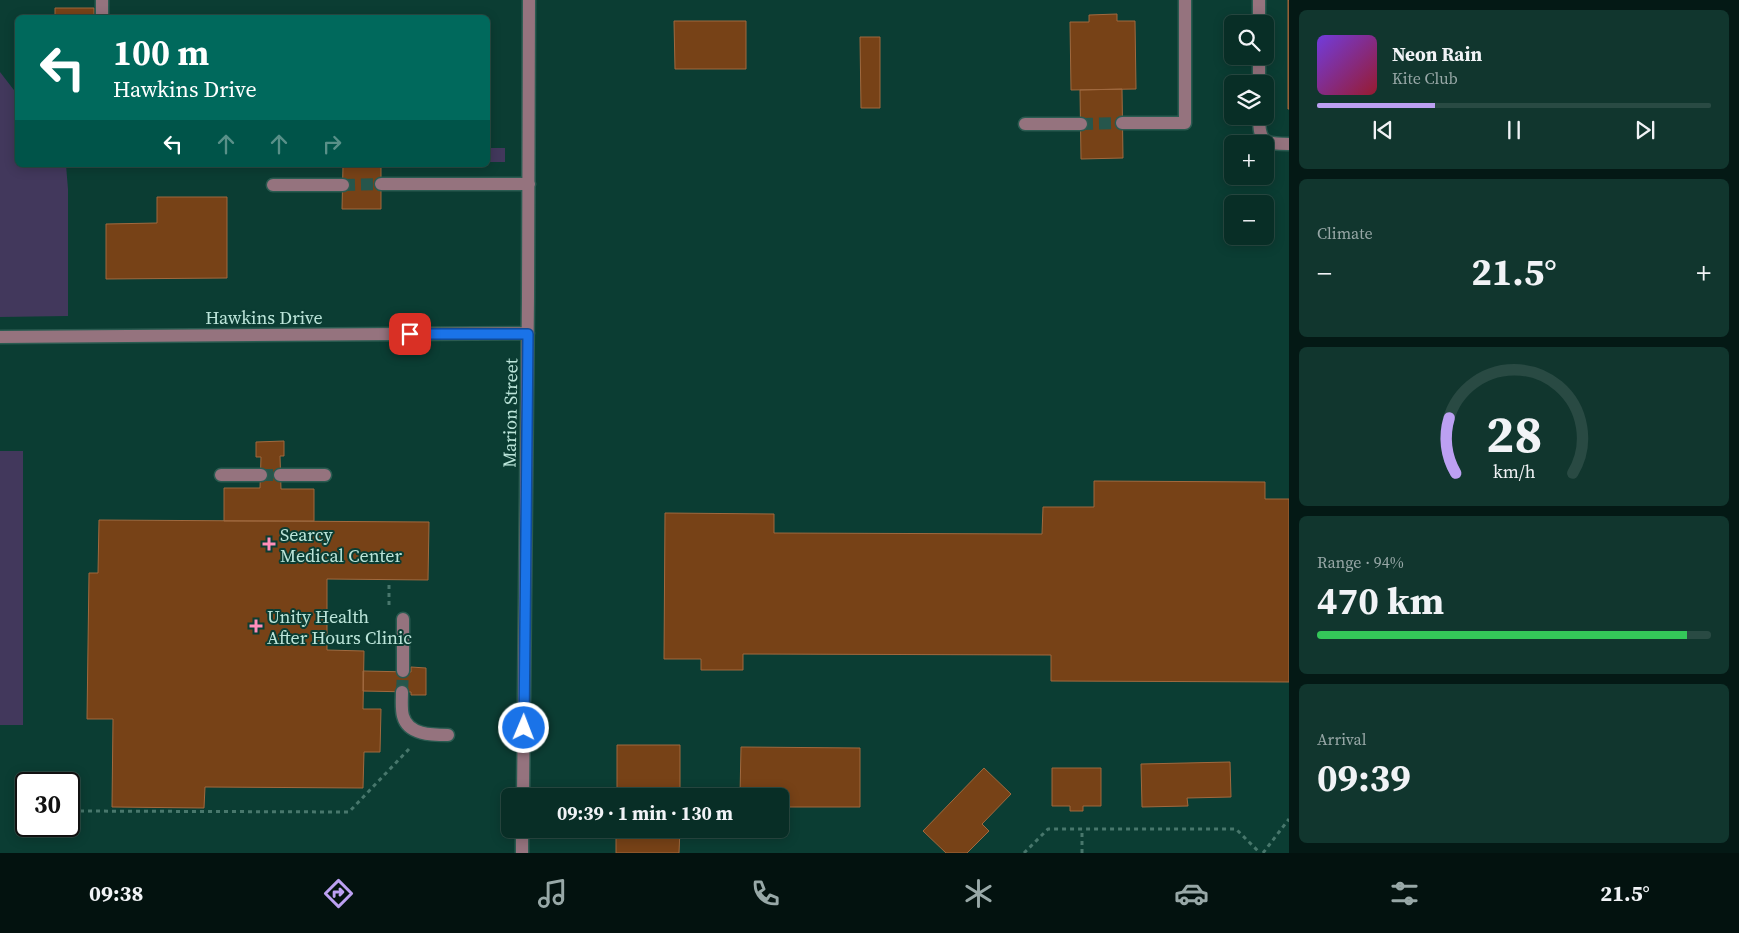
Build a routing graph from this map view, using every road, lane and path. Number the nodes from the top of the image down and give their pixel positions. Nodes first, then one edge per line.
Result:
1 (102, 0) edge
2 (529, 0) edge
3 (1184, 0) edge
4 (1259, 0) edge
5 (102, 15) edge
6 (1259, 15) edge
7 (1122, 123) tunnel mouth
8 (1025, 124) dead end
9 (1081, 124) tunnel mouth
10 (1259, 125) edge
11 (1289, 144) edge
12 (381, 184) tunnel mouth
13 (528, 184) junction
14 (273, 185) dead end
15 (343, 185) tunnel mouth
16 (528, 334) junction
17 (0, 337) edge
18 (221, 475) dead end
19 (261, 475) tunnel mouth
20 (280, 475) tunnel mouth
21 (324, 475) dead end
22 (389, 584) dead end
23 (389, 614) dead end
24 (403, 619) dead end
25 (403, 671) tunnel mouth
26 (402, 692) tunnel mouth
27 (448, 735) dead end
28 (413, 745) dead end
29 (523, 788) edge
30 (80, 811) edge
31 (1289, 819) edge
32 (1082, 829) junction
33 (522, 838) edge
34 (522, 853) edge
35 (1024, 853) edge
36 (1082, 853) edge
37 (1262, 853) edge

1 - 5 street
2 - 13 street, Marion Street
3 - 7 street
4 - 6 street
8 - 9 street
10 - 11 street
12 - 13 street
13 - 16 street, Marion Street
14 - 15 street
16 - 17 street, Hawkins Drive
16 - 29 street, Marion Street
18 - 19 street
20 - 21 street
22 - 23 path
24 - 25 street
26 - 27 street
28 - 30 path
31 - 37 path
32 - 35 path
32 - 36 path
32 - 37 path
33 - 34 street

